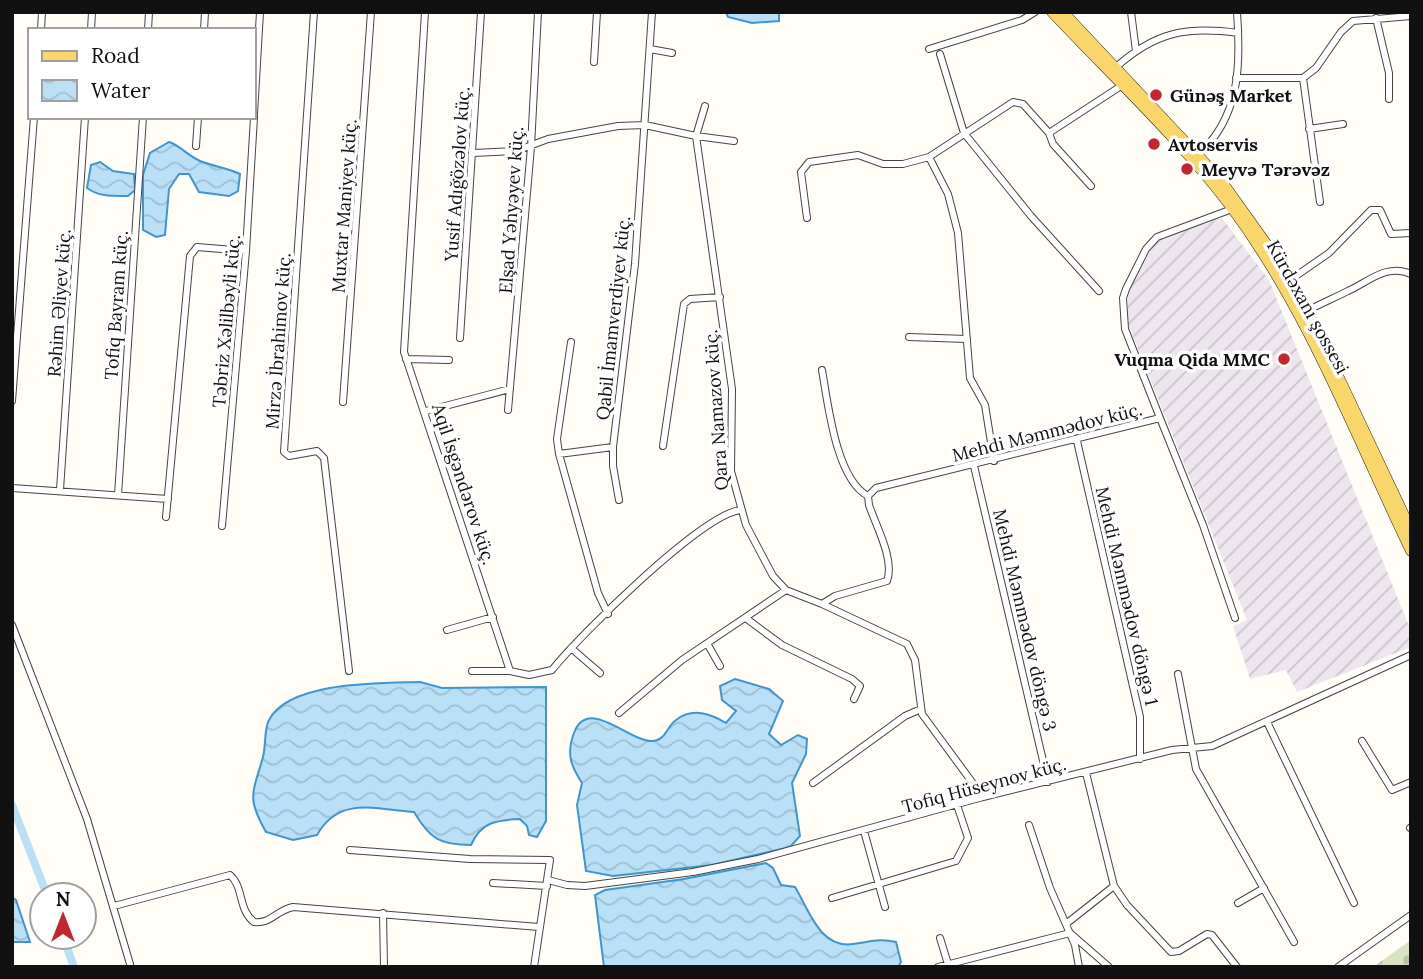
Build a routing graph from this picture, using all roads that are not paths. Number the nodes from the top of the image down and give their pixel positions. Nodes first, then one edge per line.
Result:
1 (260, 12) edge
2 (314, 12) edge
3 (371, 12) edge
4 (425, 12) edge
5 (481, 12) edge
6 (538, 12) edge
7 (597, 12) edge
8 (652, 12) edge
9 (1035, 12) edge
10 (1052, 12) edge
11 (1063, 12) edge
12 (1130, 12) edge
13 (1237, 12) edge
14 (1361, 15) edge
15 (1411, 16) edge
16 (1376, 18) junction
17 (1238, 33) junction
18 (650, 49) junction
19 (929, 49) dead end
20 (1136, 51) junction
21 (672, 53) dead end
22 (940, 54) dead end
23 (594, 62) dead end
24 (1115, 68) junction
25 (1236, 78) junction
26 (1303, 78) junction
27 (256, 81) edge
28 (1121, 86) junction
29 (1389, 99) dead end
30 (705, 106) dead end
31 (34, 119) edge
32 (85, 119) edge
33 (143, 119) edge
34 (198, 119) edge
35 (254, 119) edge
36 (1343, 124) dead end
37 (645, 125) junction
38 (1309, 129) junction
39 (964, 133) junction
40 (1049, 133) junction
41 (695, 136) junction
42 (734, 141) dead end
43 (197, 146) dead end
44 (531, 147) junction
45 (473, 153) junction
46 (929, 157) junction
47 (1195, 157) junction
48 (1091, 186) dead end
49 (1320, 202) dead end
50 (1232, 209) junction
51 (807, 218) dead end
52 (1411, 233) edge
53 (246, 251) junction
54 (1411, 275) edge
55 (1290, 281) junction
56 (1099, 291) dead end
57 (720, 297) junction
58 (1307, 311) junction
59 (909, 337) dead end
60 (460, 338) dead end
61 (967, 340) junction
62 (571, 342) dead end
63 (406, 359) junction
64 (449, 360) dead end
65 (822, 370) dead end
66 (510, 389) junction
67 (12, 401) edge
68 (343, 402) dead end
69 (508, 410) dead end
70 (426, 411) junction
71 (1160, 418) junction
72 (1077, 441) junction
73 (663, 446) dead end
74 (613, 447) junction
75 (559, 454) junction
76 (994, 461) junction
77 (974, 466) junction
78 (12, 488) edge
79 (60, 490) junction
80 (118, 495) junction
81 (868, 496) junction
82 (168, 499) junction
83 (619, 500) dead end
84 (740, 510) junction
85 (166, 517) dead end
86 (222, 526) dead end
87 (1411, 530) edge
88 (1411, 551) edge
89 (786, 590) junction
90 (822, 604) junction
91 (608, 614) junction
92 (494, 617) junction
93 (1235, 618) dead end
94 (747, 619) junction
95 (12, 625) edge
96 (447, 630) dead end
97 (708, 645) junction
98 (571, 648) junction
99 (1411, 655) edge
100 (720, 666) dead end
101 (349, 671) dead end
102 (472, 671) dead end
103 (510, 671) junction
104 (600, 673) dead end
105 (1178, 674) dead end
106 (854, 699) dead end
107 (921, 709) junction
108 (619, 713) dead end
109 (1267, 723) junction
110 (1362, 741) dead end
111 (1192, 748) junction
112 (1140, 759) junction
113 (1086, 773) junction
114 (1048, 782) junction
115 (1411, 782) edge
116 (813, 783) dead end
117 (983, 797) junction
118 (957, 805) junction
119 (1029, 825) dead end
120 (864, 831) junction
121 (350, 850) dead end
122 (494, 883) dead end
123 (548, 883) junction
124 (879, 885) junction
125 (1114, 886) junction
126 (1264, 888) junction
127 (832, 898) dead end
128 (1238, 903) dead end
129 (1354, 903) dead end
130 (114, 906) junction
131 (886, 907) dead end
132 (383, 913) junction
133 (1411, 915) edge
134 (1066, 924) junction
135 (539, 927) junction
136 (1070, 933) junction
137 (940, 938) dead end
138 (1294, 942) dead end
139 (130, 964) dead end
140 (948, 964) junction
141 (384, 967) edge
142 (534, 967) edge
143 (937, 967) edge
144 (1079, 967) edge
145 (1109, 967) edge
146 (1237, 967) edge
147 (1338, 967) edge

1 - 27 street, Təbriz Xəlilbəyli küç.
2 - 101 street, Mirzə İbrahimov küç.
3 - 68 street, Muxtar Maniyev küç.
4 - 63 street, Aqil İsgəndərov küç.
5 - 45 street, Yusif Adığözəlov küç.
6 - 44 street, Elşad Yəhyəyev küç.
7 - 23 street
8 - 18 street, Qabil İmamverdiyev küç.
9 - 19 street
10 - 28 main road, Kürdəxanı şossesi
11 - 24 main road, Kürdəxanı şossesi
12 - 20 street
13 - 17 street
14 - 16 street
14 - 26 street
15 - 16 street
16 - 29 street
17 - 20 street
17 - 25 street
18 - 21 street
18 - 37 street, Qabil İmamverdiyev küç.
20 - 24 street
22 - 39 street
24 - 47 main road, Kürdəxanı şossesi
25 - 26 street
25 - 47 street
26 - 38 street
28 - 40 street
28 - 47 main road, Kürdəxanı şossesi
30 - 41 street
31 - 67 street
32 - 79 street, Rəhim Əliyev küç.
33 - 80 street, Tofiq Bayram küç.
34 - 43 street
35 - 53 street, Təbriz Xəlilbəyli küç.
36 - 38 street
37 - 41 street
37 - 44 street
37 - 74 street, Qabil İmamverdiyev küç.
38 - 49 street
39 - 40 street
39 - 46 street
39 - 56 street
40 - 48 street
41 - 42 street
41 - 57 street, Qara Namazov küç.
44 - 45 street
44 - 66 street, Elşad Yəhyəyev küç.
45 - 60 street, Yusif Adığözəlov küç.
46 - 51 street
46 - 61 street
47 - 50 main road, Kürdəxanı şossesi
47 - 55 main road, Kürdəxanı şossesi
50 - 71 street, Mehdi Məmmədov küç.
50 - 88 main road, Kürdəxanı şossesi
52 - 55 street
53 - 82 street
53 - 86 street, Təbriz Xəlilbəyli küç.
54 - 58 street
55 - 58 main road, Kürdəxanı şossesi
57 - 73 street
57 - 84 street, Qara Namazov küç.
58 - 87 main road, Kürdəxanı şossesi
59 - 61 street
61 - 76 street
62 - 75 street
63 - 64 street
63 - 70 street, Aqil İsgəndərov küç.
65 - 81 street
66 - 69 street, Elşad Yəhyəyev küç.
66 - 70 street
70 - 92 street, Aqil İsgəndərov küç.
71 - 72 street, Mehdi Məmmədov küç.
71 - 93 street
72 - 76 street, Mehdi Məmmədov küç.
72 - 112 street, Mehdi Məmmədov döngə 1
74 - 75 street, Qabil İmamverdiyev küç.
74 - 83 street
75 - 91 street
76 - 77 street, Mehdi Məmmədov küç.
77 - 81 street, Mehdi Məmmədov küç.
77 - 114 street, Mehdi Məmmədov döngə 3
78 - 79 street
79 - 80 street
80 - 82 street
81 - 90 street
82 - 85 street
84 - 89 street, Qara Namazov küç.
84 - 91 street
89 - 90 street
89 - 94 street
90 - 107 street
91 - 98 street
92 - 96 street
92 - 103 street, Aqil İsgəndərov küç.
94 - 97 street
94 - 106 street
95 - 130 street
97 - 100 street
97 - 108 street
98 - 103 street
98 - 104 street
99 - 109 street, Tofiq Hüseynov küç.
102 - 103 street
105 - 111 street
107 - 116 street
107 - 117 street
109 - 111 street, Tofiq Hüseynov küç.
109 - 129 street
110 - 115 street
111 - 112 street, Tofiq Hüseynov küç.
111 - 126 street
112 - 113 street, Tofiq Hüseynov küç.
113 - 114 street, Tofiq Hüseynov küç.
113 - 125 street
114 - 117 street, Tofiq Hüseynov küç.
117 - 118 street, Tofiq Hüseynov küç.
118 - 120 street, Tofiq Hüseynov küç.
118 - 124 street
119 - 134 street
120 - 123 street, Tofiq Hüseynov küç.
120 - 124 street
121 - 123 street
122 - 123 street, Tofiq Hüseynov küç.
123 - 135 street
124 - 127 street
124 - 131 street
125 - 134 street
125 - 146 street
126 - 128 street
126 - 138 street
130 - 132 street
130 - 139 street
132 - 135 street
132 - 141 street
133 - 147 street
134 - 136 street
135 - 142 street
136 - 140 street
136 - 144 street
136 - 145 street
137 - 140 street
140 - 143 street

